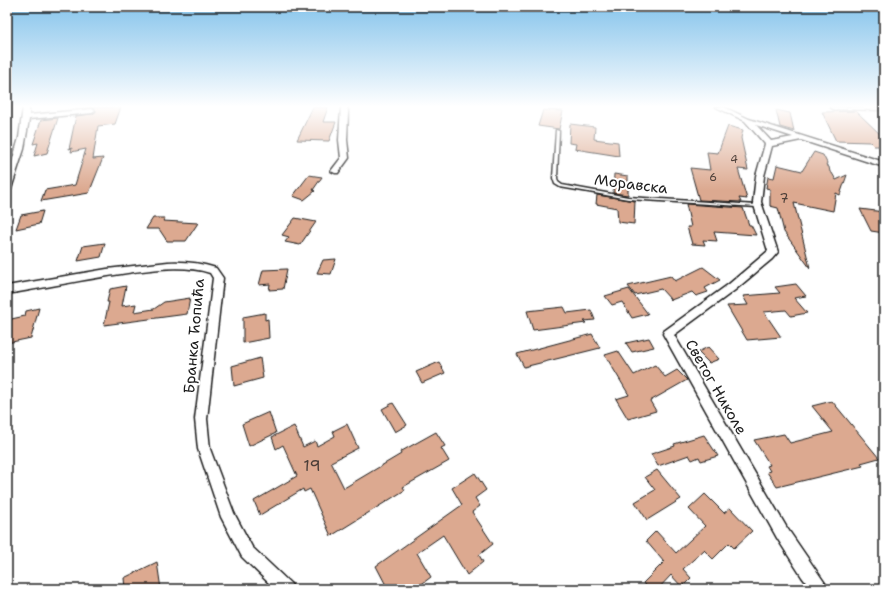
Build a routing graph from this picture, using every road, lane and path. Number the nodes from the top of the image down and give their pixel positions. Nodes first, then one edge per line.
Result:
1 (23, 135) edge
2 (343, 135) edge
3 (557, 135) edge
4 (760, 135) edge
5 (792, 135) edge
6 (802, 138) junction
7 (768, 144) junction
8 (884, 165) edge
9 (335, 171) dead end
10 (7, 189) edge
11 (757, 206) junction
12 (7, 290) edge
13 (286, 589) edge
14 (821, 589) edge

1 - 10 street
2 - 9 street
3 - 11 lane, Моравска
4 - 7 street
5 - 6 street
6 - 7 street
6 - 8 street
7 - 11 street, Светог Николе
11 - 14 street, Светог Николе
12 - 13 street, Бранка Ћопића

